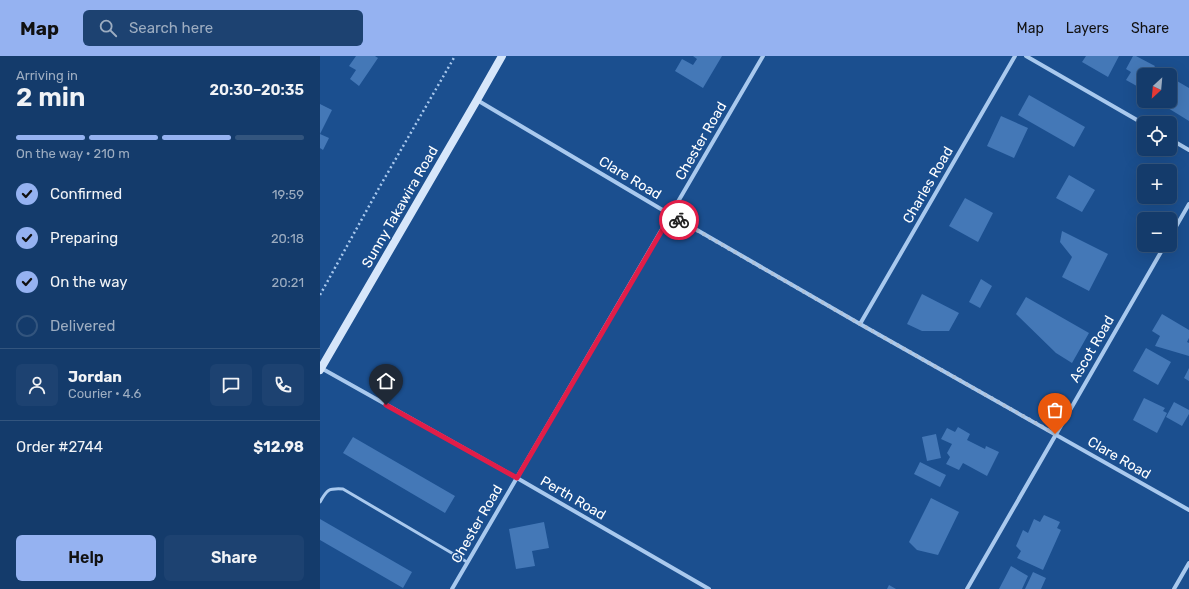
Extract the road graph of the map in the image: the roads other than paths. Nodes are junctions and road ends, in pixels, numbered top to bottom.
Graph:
1 (502, 56) edge
2 (763, 56) edge
3 (1015, 56) edge
4 (1026, 56) edge
5 (477, 100) junction
6 (1137, 120) edge
7 (1177, 143) edge
8 (1189, 150) edge
9 (1189, 204) edge
10 (671, 215) junction
11 (1177, 225) edge
12 (1161, 252) edge
13 (860, 324) junction
14 (320, 369) edge
15 (1055, 434) junction
16 (517, 478) junction
17 (320, 502) edge
18 (1189, 510) edge
19 (467, 562) junction
20 (1189, 563) edge
21 (702, 587) edge
22 (452, 589) edge
23 (709, 589) edge
24 (966, 589) edge
25 (1174, 589) edge

1 - 5 main road, Sunny Takawira Road
2 - 10 street, Chester Road
3 - 13 street, Charles Road
4 - 6 street
5 - 10 street, Clare Road
5 - 14 main road, Sunny Takawira Road
7 - 8 street
9 - 11 street
10 - 13 street, Clare Road
10 - 16 street, Chester Road
12 - 15 street, Ascot Road
13 - 15 street, Clare Road
14 - 16 street, Perth Road
15 - 18 street, Clare Road
15 - 24 street, Ascot Road
16 - 19 street, Chester Road
16 - 21 street, Perth Road
17 - 19 lane
19 - 22 street, Chester Road
20 - 25 street
21 - 23 street, Perth Road

